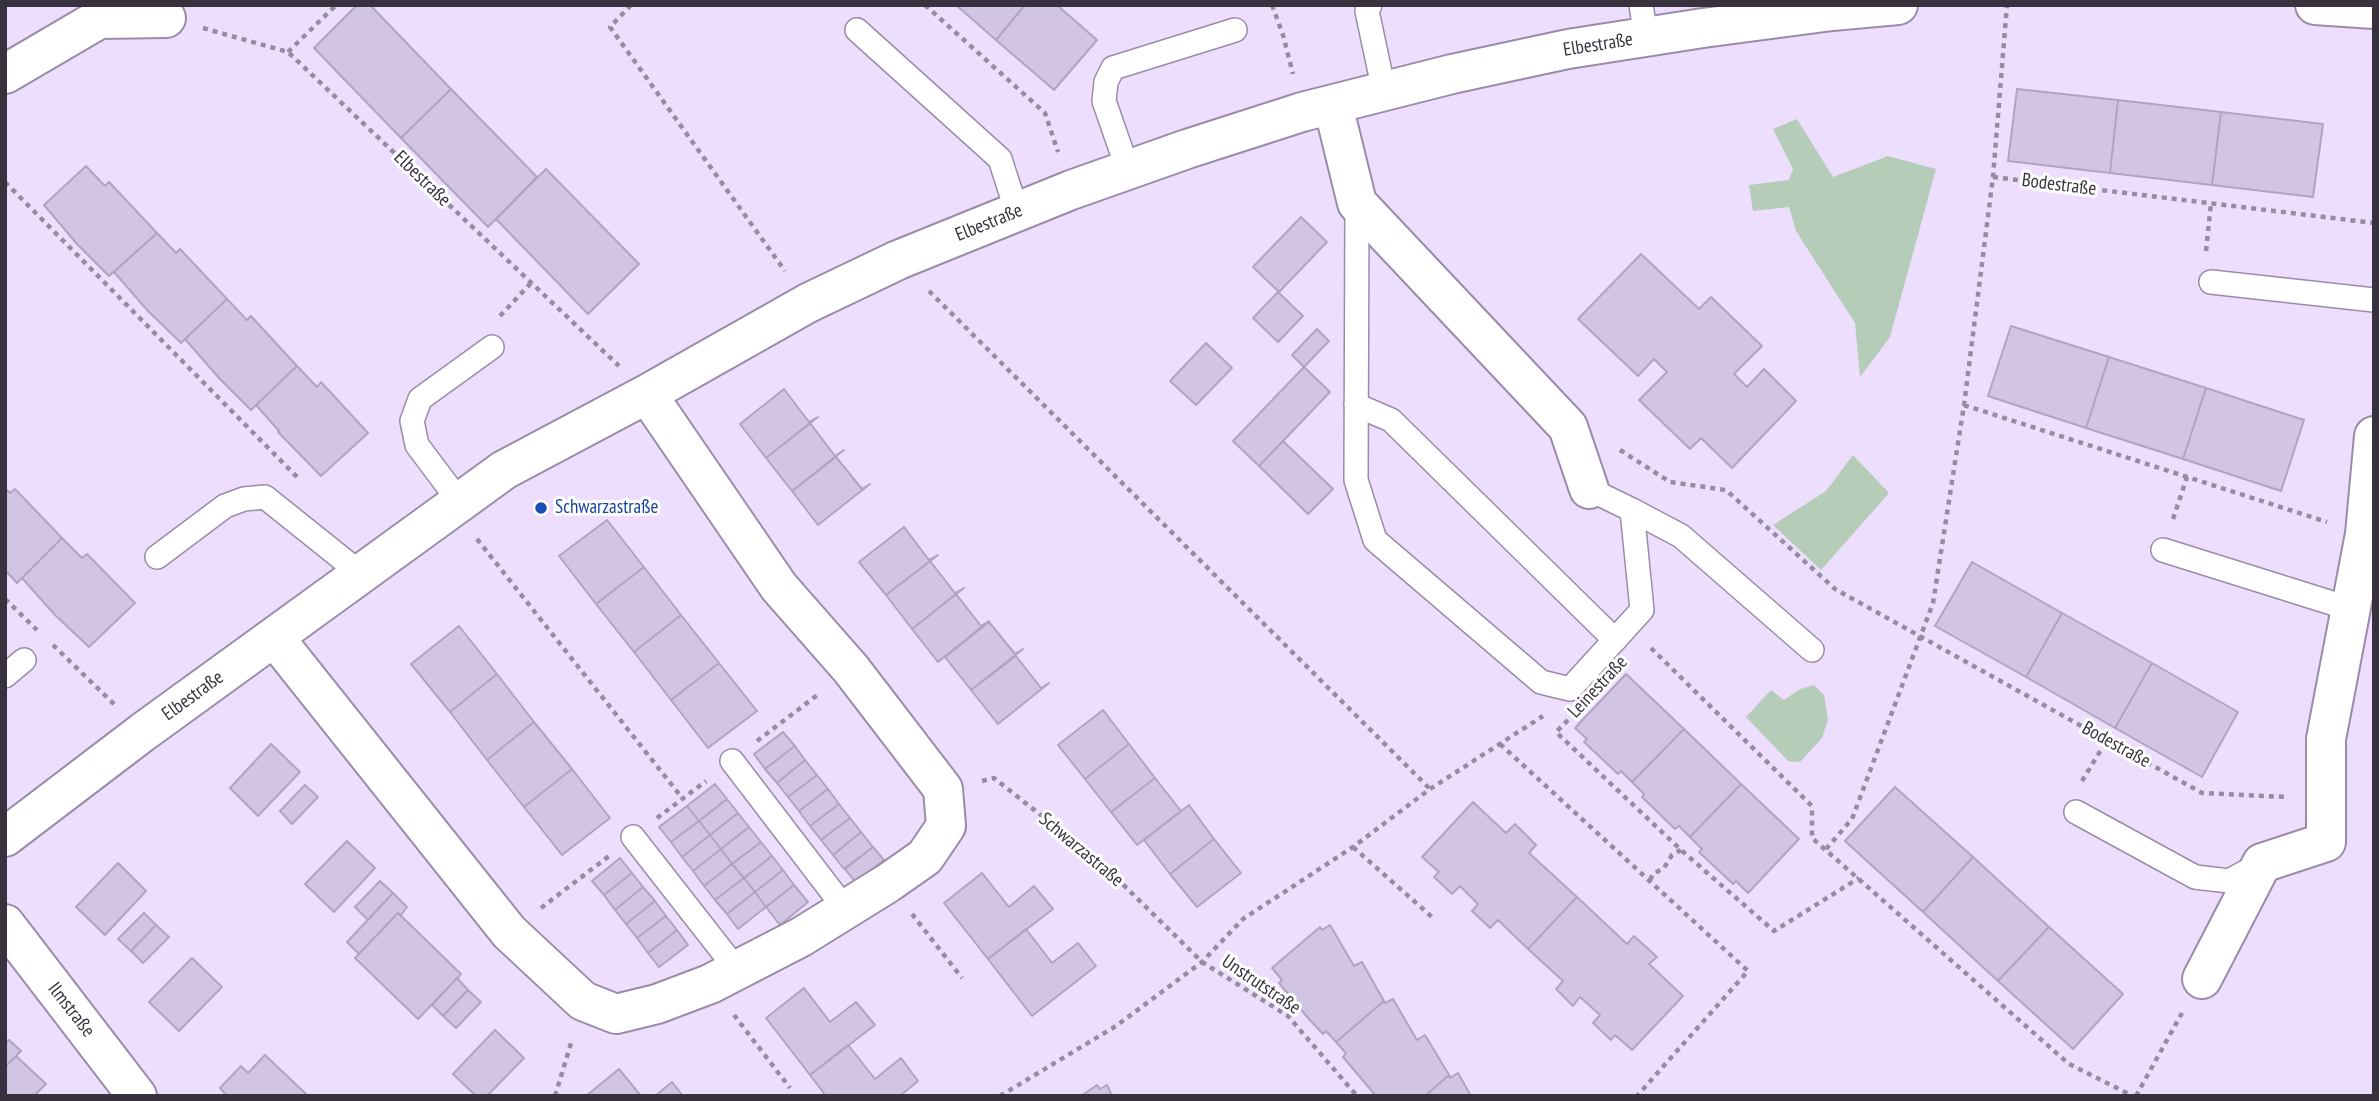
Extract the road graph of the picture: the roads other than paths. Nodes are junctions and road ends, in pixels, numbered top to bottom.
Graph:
1 (1370, 5) edge
2 (1892, 5) edge
3 (1898, 5) edge
4 (2315, 5) edge
5 (2374, 9) edge
6 (166, 18) road end
7 (1644, 21) edge
8 (857, 30) dead end
9 (1234, 30) dead end
10 (5, 74) edge
11 (1384, 92) junction
12 (1317, 109) junction
13 (1128, 170) junction
14 (1357, 203) junction
15 (1017, 212) junction
16 (2211, 282) road end
17 (2374, 300) edge
18 (492, 347) road end
19 (647, 394) junction
20 (1356, 405) junction
21 (2374, 436) edge
22 (1589, 489) joint
23 (455, 504) junction
24 (1632, 510) junction
25 (2163, 550) road end
26 (157, 557) dead end
27 (360, 573) junction
28 (2351, 609) junction
29 (274, 637) junction
30 (1615, 640) junction
31 (1812, 650) dead end
32 (24, 660) dead end
33 (5, 676) edge
34 (732, 761) road end
35 (2076, 812) road end
36 (633, 837) road end
37 (5, 838) edge
38 (2262, 863) junction
39 (846, 910) junction
40 (5, 924) edge
41 (723, 977) junction
42 (2202, 979) road end
43 (137, 1096) edge

1 - 11 lane
2 - 3 street, Elbestraße
2 - 7 street, Elbestraße
4 - 5 street
6 - 10 street
7 - 11 street, Elbestraße
8 - 15 lane
9 - 13 lane
11 - 12 street, Elbestraße
12 - 13 street, Elbestraße
12 - 14 street
13 - 15 street, Elbestraße
14 - 20 lane
14 - 22 street
15 - 19 street, Elbestraße
16 - 17 lane
18 - 23 lane
19 - 23 street, Elbestraße
19 - 39 street
20 - 30 lane
20 - 30 lane
21 - 28 street
22 - 24 lane
23 - 27 street, Elbestraße
24 - 30 lane
24 - 31 lane
25 - 28 lane
26 - 27 lane
27 - 29 street, Elbestraße
28 - 38 street
29 - 37 street, Elbestraße
29 - 41 street
32 - 33 lane
34 - 39 lane
35 - 38 lane
36 - 41 lane
38 - 42 street
39 - 41 street
40 - 43 street, Ilmstraße

